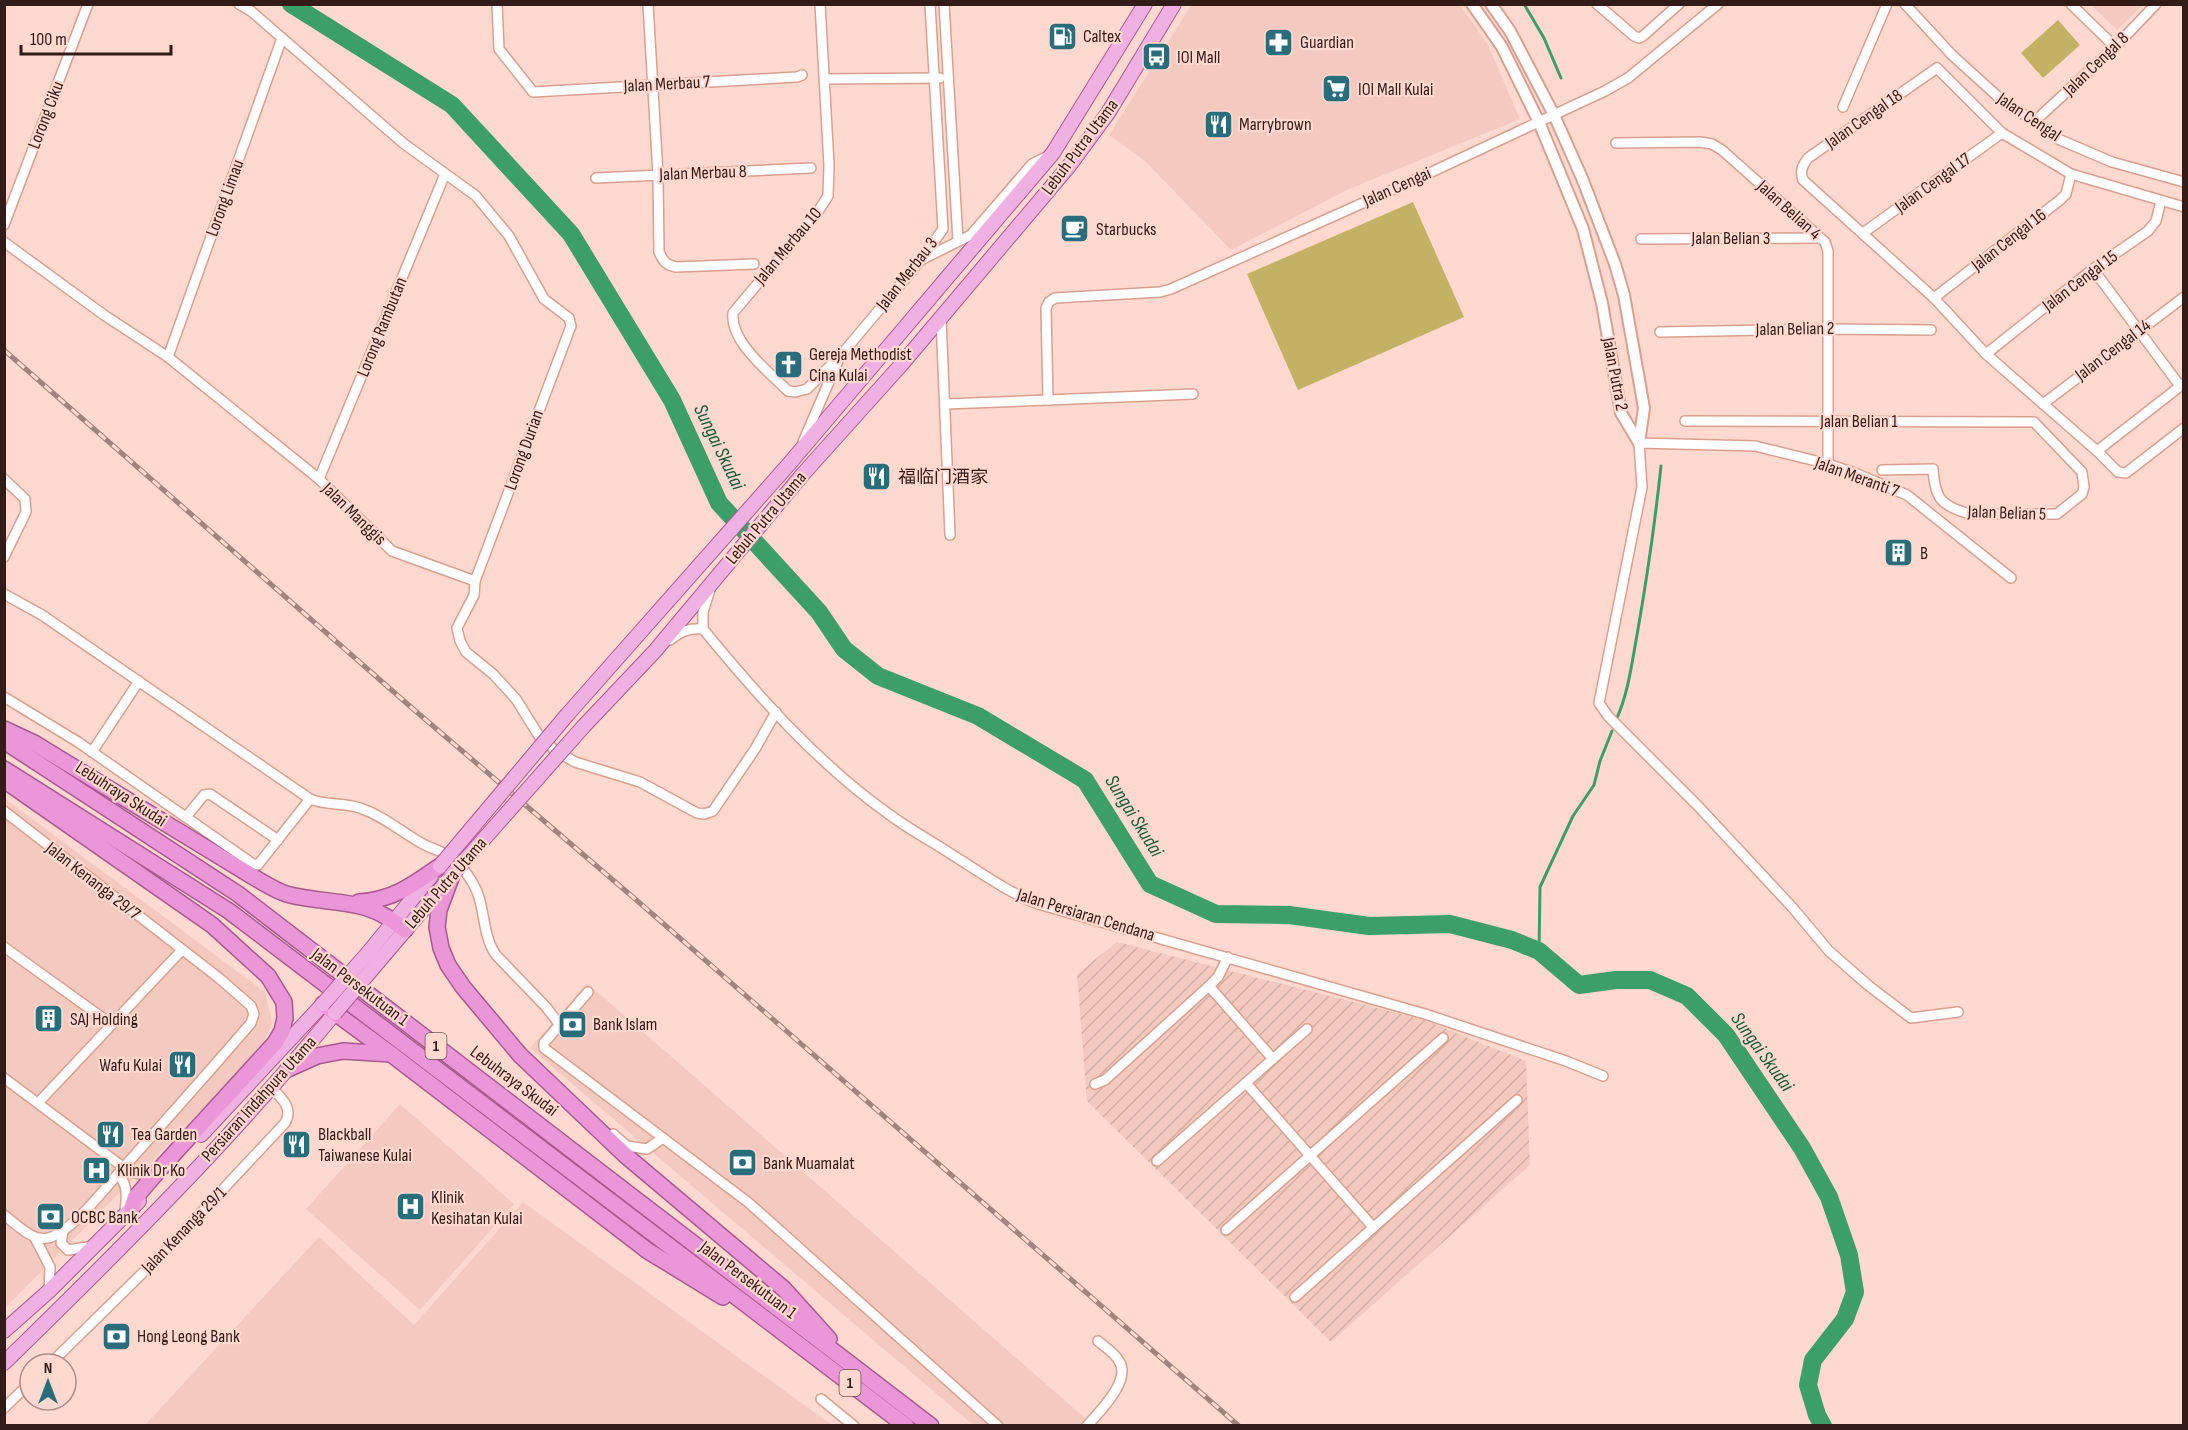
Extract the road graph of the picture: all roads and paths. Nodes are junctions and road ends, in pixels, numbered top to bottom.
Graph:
1 (88, 4) edge
2 (238, 4) edge
3 (497, 4) edge
4 (648, 4) edge
5 (820, 4) edge
6 (930, 4) edge
7 (944, 4) edge
8 (1145, 4) edge
9 (1174, 4) edge
10 (1472, 4) edge
11 (1491, 4) edge
12 (1597, 4) edge
13 (1679, 4) edge
14 (1718, 4) edge
15 (1887, 4) edge
16 (1905, 4) edge
17 (2071, 4) edge
18 (2156, 4) edge
19 (282, 38) junction
20 (2115, 47) junction
21 (802, 75) dead end
22 (948, 77) junction
23 (934, 78) junction
24 (825, 79) junction
25 (653, 85) junction
26 (1843, 107) dead end
27 (1554, 115) junction
28 (2035, 121) junction
29 (1539, 122) junction
30 (2002, 133) junction
31 (1616, 144) dead end
32 (1053, 153) junction
33 (811, 168) dead end
34 (445, 174) junction
35 (2071, 174) junction
36 (658, 175) junction
37 (596, 178) dead end
38 (2184, 182) edge
39 (2161, 201) junction
40 (2184, 207) edge
41 (4, 225) edge
42 (1863, 233) junction
43 (1641, 238) dead end
44 (1820, 238) junction
45 (958, 241) junction
46 (4, 242) edge
47 (921, 260) junction
48 (754, 264) dead end
49 (2093, 269) junction
50 (2184, 297) edge
51 (1934, 298) junction
52 (941, 318) junction
53 (1828, 328) junction
54 (1931, 330) dead end
55 (2139, 330) junction
56 (1660, 332) dead end
57 (1986, 354) junction
58 (841, 355) junction
59 (168, 357) junction
60 (761, 364) joint
61 (2182, 385) edge
62 (1193, 394) dead end
63 (1048, 400) junction
64 (945, 404) junction
65 (2043, 404) junction
66 (1685, 421) dead end
67 (1828, 421) junction
68 (2034, 422) joint
69 (2184, 428) edge
70 (1639, 442) junction
71 (2097, 451) junction
72 (798, 453) junction
73 (1828, 464) junction
74 (1882, 470) dead end
75 (4, 479) edge
76 (319, 480) junction
77 (950, 535) dead end
78 (4, 557) edge
79 (716, 577) junction
80 (2011, 578) dead end
81 (475, 581) junction
82 (4, 594) edge
83 (703, 629) junction
84 (655, 651) junction
85 (139, 681) junction
86 (4, 697) edge
87 (776, 712) junction
88 (4, 729) edge
89 (4, 741) edge
90 (92, 752) junction
91 (4, 769) edge
92 (4, 780) edge
93 (310, 799) junction
94 (4, 811) edge
95 (186, 817) junction
96 (278, 840) junction
97 (214, 845) junction
98 (446, 870) junction
99 (341, 903) junction
100 (399, 925) junction
101 (4, 947) edge
102 (182, 950) junction
103 (1228, 957) junction
104 (1209, 986) junction
105 (588, 992) dead end
106 (329, 1009) junction
107 (1958, 1012) dead end
108 (111, 1024) junction
109 (560, 1025) junction
110 (1307, 1029) dead end
111 (1443, 1038) dead end
112 (391, 1054) junction
113 (1274, 1059) junction
114 (288, 1069) junction
115 (1602, 1076) dead end
116 (4, 1078) edge
117 (1246, 1083) junction
118 (1095, 1084) dead end
119 (553, 1085) junction
120 (271, 1087) junction
121 (1517, 1100) dead end
122 (38, 1103) junction
123 (663, 1138) junction
124 (1310, 1156) junction
125 (1157, 1161) dead end
126 (159, 1170) junction
127 (121, 1171) junction
128 (128, 1212) junction
129 (4, 1215) edge
130 (1373, 1227) junction
131 (1226, 1230) dead end
132 (63, 1231) junction
133 (35, 1238) junction
134 (94, 1246) junction
135 (49, 1291) junction
136 (1294, 1297) dead end
137 (4, 1331) edge
138 (795, 1341) junction
139 (1098, 1341) dead end
140 (62, 1352) edge
141 (4, 1363) edge
142 (855, 1367) junction
143 (18, 1395) edge
144 (821, 1399) dead end
145 (4, 1408) edge
146 (854, 1425) edge
147 (906, 1425) edge
148 (931, 1425) edge
149 (998, 1425) edge
150 (1087, 1425) edge

1 - 41 street, Lorong Ciku
2 - 19 street
3 - 25 street, Jalan Merbau 7
4 - 25 street
5 - 24 street, Jalan Merbau 10
6 - 23 street, Jalan Merbau 3
7 - 22 street
8 - 32 main road, Lebuh Putra Utama
9 - 52 main road, Lebuh Putra Utama
10 - 29 street, Jalan Putra 2
11 - 27 street, Jalan Putra 2
12 - 13 street
14 - 27 street, Jalan Cengai
15 - 26 street
16 - 28 street, Jalan Cengal
17 - 20 street
18 - 20 street, Jalan Cengal 8
19 - 34 street
19 - 59 street, Lorong Limau
20 - 28 street, Jalan Cengal 8
21 - 25 street, Jalan Merbau 7
22 - 23 street
22 - 45 street
23 - 24 street
23 - 47 street, Jalan Merbau 3
24 - 60 street, Jalan Merbau 10
25 - 36 street
27 - 29 street, Jalan Cengai
27 - 70 street, Jalan Putra 2
28 - 38 street, Jalan Cengal
29 - 63 street, Jalan Cengai
29 - 70 street, Jalan Putra 2
30 - 35 street
30 - 42 street, Jalan Cengal 17
30 - 42 street, Jalan Cengal 18
31 - 44 street, Jalan Belian 4
32 - 45 street
32 - 72 main road, Lebuh Putra Utama
33 - 36 street, Jalan Merbau 8
34 - 76 street, Lorong Rambutan
34 - 81 street, Lorong Durian
35 - 39 street
35 - 51 street, Jalan Cengal 16
36 - 37 street, Jalan Merbau 8
36 - 48 street
39 - 40 street
39 - 49 street, Jalan Cengal 15
42 - 51 street
43 - 44 street, Jalan Belian 3
44 - 53 street, Jalan Belian 4
45 - 47 street
46 - 59 street, Jalan Manggis
47 - 58 street, Jalan Merbau 3
49 - 55 street
49 - 57 street, Jalan Cengal 15
50 - 55 street, Jalan Cengal 14
51 - 57 street
52 - 64 street
52 - 79 main road, Lebuh Putra Utama
53 - 54 street, Jalan Belian 2
53 - 56 street, Jalan Belian 2
53 - 67 street, Jalan Belian 4
55 - 61 street
55 - 65 street, Jalan Cengal 14
57 - 65 street
58 - 60 street, Jalan Merbau 3
58 - 72 street
59 - 76 street, Jalan Manggis
61 - 71 street
62 - 63 street
63 - 64 street
64 - 77 street
65 - 71 street
66 - 67 street, Jalan Belian 1
67 - 68 street, Jalan Belian 1
67 - 73 street, Jalan Belian 4
68 - 74 street, Jalan Belian 5
69 - 71 street
70 - 73 street, Jalan Meranti 7
70 - 107 street
72 - 98 main road, Lebuh Putra Utama, bridge
73 - 80 street, Jalan Meranti 7
75 - 78 street
76 - 81 street, Jalan Manggis
79 - 83 street
79 - 84 main road, Lebuh Putra Utama
81 - 87 street
82 - 85 street
83 - 84 street
83 - 87 street, Jalan Persiaran Cendana
84 - 98 main road, Lebuh Putra Utama, bridge
85 - 90 street
85 - 93 street
86 - 90 street
87 - 103 street, Jalan Persiaran Cendana
88 - 97 highway
89 - 142 highway, Lebuhraya Skudai / 1
90 - 95 street
91 - 138 highway, Jalan Persekutuan 1 / 1
92 - 126 highway
93 - 96 street
93 - 109 street
94 - 102 street, Jalan Kenanga 29/7
95 - 96 street
95 - 97 street
96 - 97 street
97 - 99 highway
98 - 99 highway
98 - 100 main road, Lebuh Putra Utama
98 - 119 highway
99 - 100 highway
100 - 106 main road, Lebuh Putra Utama, bridge
101 - 108 street
102 - 108 street
102 - 127 street, Jalan Kenanga 29/7
103 - 104 street
103 - 115 street, Jalan Persiaran Cendana
104 - 113 street
104 - 118 street
105 - 109 street
106 - 112 highway
106 - 114 main road, Persiaran Indahpura Utama
106 - 128 main road, Persiaran Indahpura Utama
108 - 122 street
109 - 123 street
110 - 113 street
111 - 124 street
112 - 114 highway
112 - 138 highway
113 - 117 street
114 - 120 main road, Persiaran Indahpura Utama
116 - 122 street
117 - 124 street
117 - 125 street
119 - 123 street
119 - 142 highway
120 - 140 street, Jalan Kenanga 29/1
120 - 141 main road, Persiaran Indahpura Utama
121 - 130 street
122 - 127 street
123 - 149 street
124 - 130 street
124 - 131 street
126 - 127 street
126 - 128 highway
127 - 128 street
127 - 132 street
128 - 134 main road, Persiaran Indahpura Utama
129 - 133 street
130 - 136 street
132 - 133 street
132 - 134 street
133 - 135 street
134 - 135 main road, Persiaran Indahpura Utama
135 - 137 main road, Persiaran Indahpura Utama
138 - 147 highway, 1
139 - 150 street
142 - 148 highway, Lebuhraya Skudai / 1
143 - 145 street
144 - 146 street

